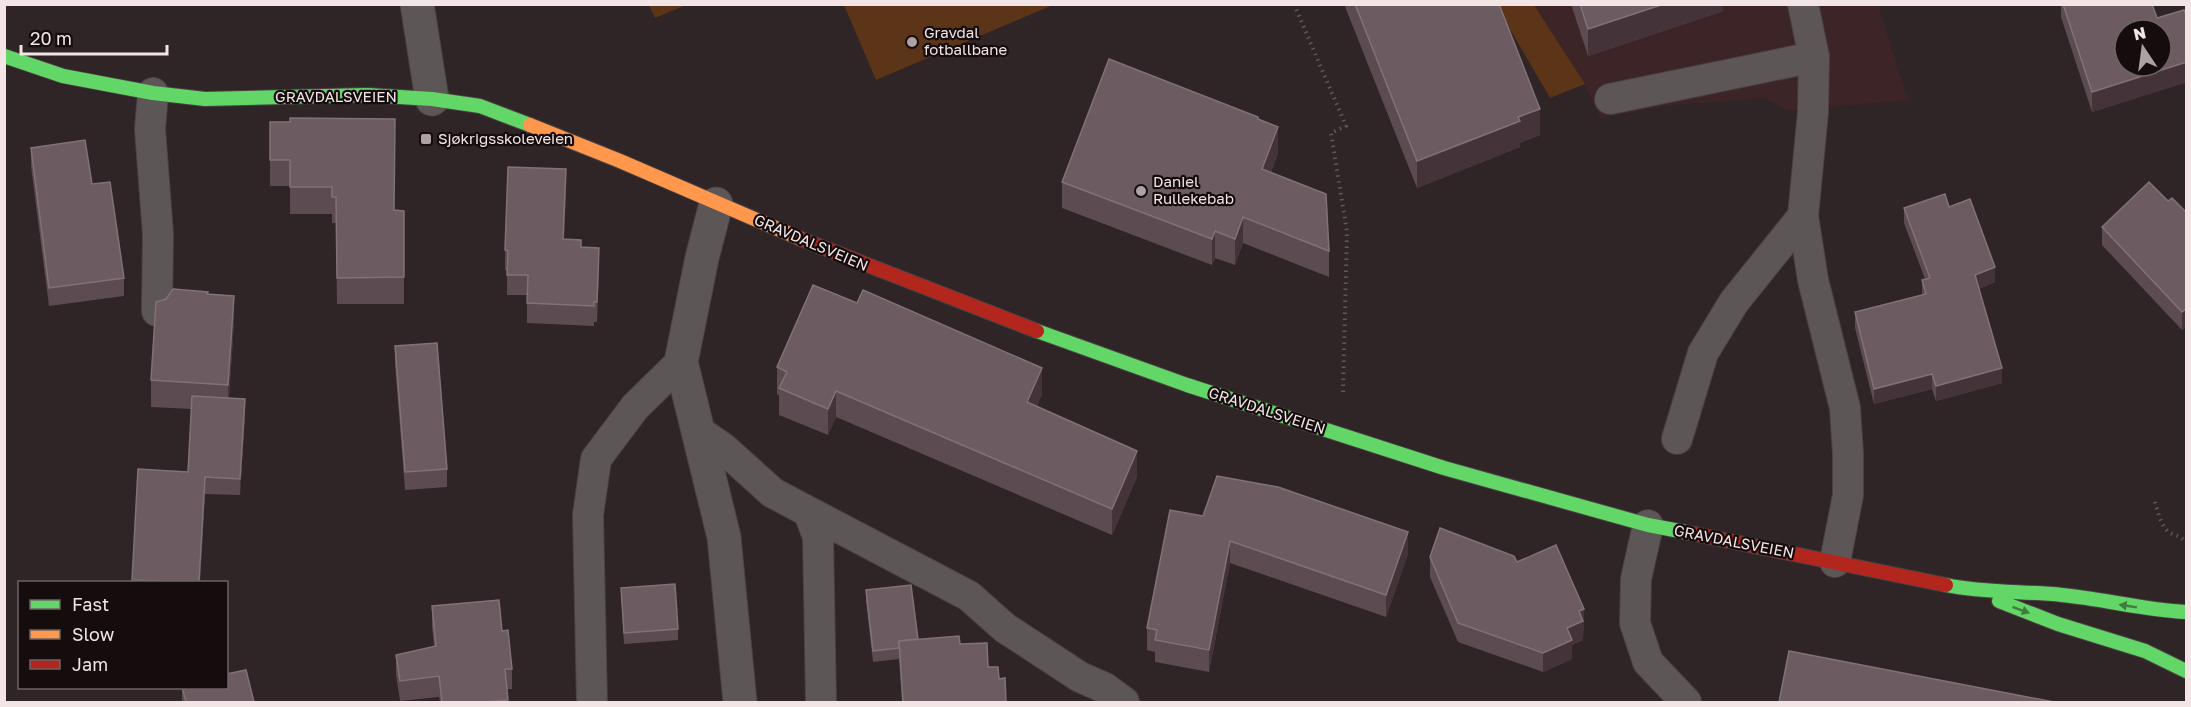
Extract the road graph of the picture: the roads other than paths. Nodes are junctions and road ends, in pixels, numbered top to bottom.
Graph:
1 (417, 4) edge
2 (1803, 4) edge
3 (4, 56) edge
4 (1814, 57) junction
5 (153, 93) junction
6 (432, 99) junction
7 (1610, 99) dead end
8 (716, 204) junction
9 (1803, 216) junction
10 (157, 311) edge
11 (681, 362) junction
12 (697, 430) junction
13 (1677, 439) dead end
14 (809, 513) junction
15 (1648, 525) junction
16 (1835, 562) junction
17 (1966, 589) junction
18 (2187, 612) edge
19 (2187, 671) edge
20 (592, 702) edge
21 (740, 702) edge
22 (821, 702) edge
23 (1124, 702) edge
24 (1686, 702) edge

1 - 6 street
2 - 4 lane
3 - 5 main road, GRAVDALSVEIEN
4 - 7 lane
4 - 9 lane
5 - 6 main road, GRAVDALSVEIEN
5 - 10 lane
6 - 8 main road, GRAVDALSVEIEN
8 - 11 street
8 - 15 main road, GRAVDALSVEIEN
9 - 13 lane
9 - 16 lane
11 - 12 street
11 - 20 lane
12 - 14 lane
12 - 21 street
14 - 22 lane
14 - 23 lane
15 - 16 main road, GRAVDALSVEIEN
15 - 24 lane
16 - 17 main road, GRAVDALSVEIEN
18 -> 17 main road, GRAVDALSVEIEN
17 -> 19 main road, GRAVDALSVEIEN

